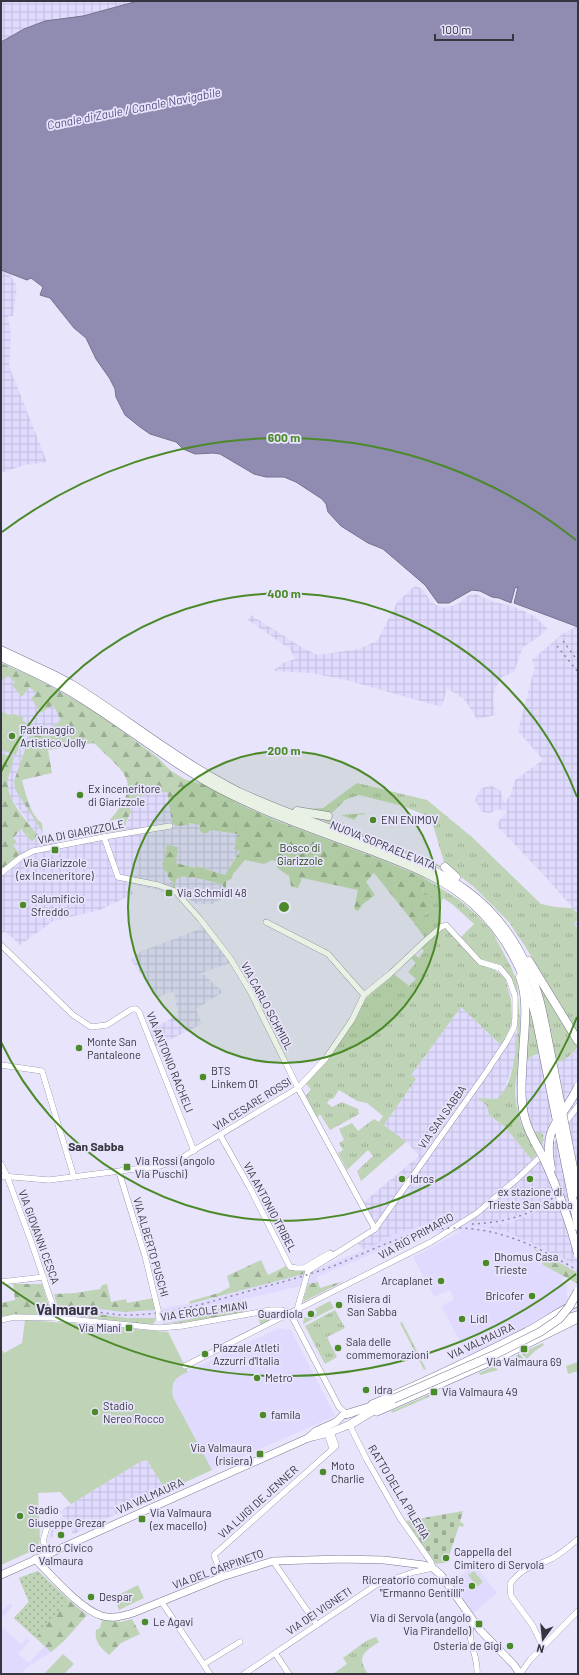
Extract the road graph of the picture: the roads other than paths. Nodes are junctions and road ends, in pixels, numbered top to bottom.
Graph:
1 (1, 650) edge
2 (3, 659) edge
3 (244, 794) junction
4 (328, 816) dead end
5 (170, 826) dead end
6 (104, 837) junction
7 (445, 867) dead end
8 (1, 873) edge
9 (484, 904) junction
10 (266, 922) dead end
11 (491, 922) junction
12 (446, 925) joint
13 (509, 934) junction
14 (1, 945) edge
15 (364, 995) junction
16 (543, 1031) junction
17 (578, 1041) edge
18 (1, 1065) edge
19 (578, 1087) edge
20 (298, 1088) junction
21 (578, 1106) edge
22 (220, 1135) junction
23 (194, 1151) junction
24 (1, 1164) edge
25 (118, 1172) junction
26 (4, 1176) edge
27 (74, 1177) junction
28 (555, 1187) junction
29 (578, 1194) edge
30 (578, 1226) edge
31 (375, 1229) junction
32 (578, 1254) edge
33 (332, 1256) junction
34 (44, 1277) junction
35 (1, 1282) edge
36 (578, 1291) edge
37 (578, 1303) edge
38 (297, 1310) junction
39 (290, 1313) junction
40 (578, 1315) edge
41 (57, 1318) junction
42 (578, 1319) edge
43 (1, 1320) edge
44 (552, 1324) junction
45 (159, 1328) junction
46 (501, 1344) junction
47 (506, 1354) junction
48 (185, 1366) dead end
49 (393, 1399) junction
50 (342, 1417) junction
51 (348, 1426) junction
52 (329, 1433) junction
53 (308, 1438) junction
54 (47, 1527) dead end
55 (578, 1539) edge
56 (48, 1554) junction
57 (35, 1559) junction
58 (274, 1561) junction
59 (433, 1568) junction
60 (1, 1575) edge
61 (222, 1577) junction
62 (162, 1601) junction
63 (578, 1611) edge
64 (474, 1621) junction
65 (317, 1625) junction
66 (240, 1642) dead end
67 (543, 1647) junction
68 (275, 1653) junction
69 (204, 1664) junction
70 (210, 1674) edge
71 (244, 1674) edge
72 (289, 1674) edge
73 (477, 1674) edge
74 (520, 1674) edge

1 - 3 highway, NUOVA SOPRAELEVATA
2 - 11 highway, NUOVA SOPRAELEVATA
3 - 4 highway
3 - 9 highway, NUOVA SOPRAELEVATA
5 - 6 street, VIA DI GIARIZZOLE
6 - 8 street, VIA DI GIARIZZOLE
6 - 20 street, VIA CARLO SCHMIDL
7 - 9 highway
9 - 13 highway, NUOVA SOPRAELEVATA
10 - 15 street
11 - 16 highway, NUOVA SOPRAELEVATA
11 - 28 highway, bridge
12 - 15 street, VIA CESARE ROSSI
12 - 31 street, VIA SAN SABBA
13 - 16 highway, NUOVA SOPRAELEVATA
13 - 17 highway
14 - 23 street, VIA ANTONIO RACHELI
15 - 20 street, VIA CESARE ROSSI
16 - 29 highway, NUOVA SOPRAELEVATA, bridge
16 - 30 highway, NUOVA SOPRAELEVATA, bridge
18 - 27 street
19 - 28 highway, bridge
20 - 22 street, VIA CESARE ROSSI
20 - 31 street, VIA CARLO SCHMIDL
21 - 38 street, VIA RIO PRIMARIO
22 - 23 street, VIA CESARE ROSSI
22 - 33 street, VIA ANTONIO TRIBEL
23 - 25 street, VIA CESARE ROSSI
24 - 26 street, VIA GIOVANNI CESCA
25 - 27 street, VIA CESARE ROSSI
25 - 45 street, VIA ALBERTO PUSCHI, bridge
26 - 27 street, VIA CESARE ROSSI
26 - 34 street, VIA GIOVANNI CESCA
28 - 32 highway, bridge
31 - 33 street, VIA SAN SABBA
33 - 38 street, VIA SAN SABBA
34 - 35 street
34 - 41 street, VIA GIOVANNI CESCA
36 - 44 highway, bridge
37 - 46 main road, VIA VALMAURA
38 - 39 street, VIA RIO PRIMARIO
39 - 45 street, VIA ERCOLE MIANI
39 - 48 street
39 - 50 street
40 - 44 highway, bridge
41 - 43 street, VIA ERCOLE MIANI
41 - 45 street, VIA ERCOLE MIANI
42 - 47 main road, VIA VALMAURA
44 - 49 highway, bridge
46 - 47 street
46 - 50 main road, VIA VALMAURA
47 - 51 main road, VIA VALMAURA
49 - 50 highway
49 - 51 highway
50 - 51 main road
50 - 51 main road
50 - 53 main road, VIA VALMAURA
51 - 52 main road, VIA VALMAURA
51 - 59 street, RATTO DELLA PILERIA
52 - 53 main road, VIA VALMAURA
52 - 61 street, VIA LUIGI DE JENNER
53 - 56 main road, VIA VALMAURA
54 - 56 street
55 - 67 street
56 - 57 main road, VIA VALMAURA
57 - 60 main road, VIA VALMAURA
57 - 62 main road, VIA DEL CARPINETO
58 - 59 main road, VIA DEL CARPINETO
58 - 61 main road, VIA DEL CARPINETO
58 - 65 street
59 - 64 main road
59 - 65 street, VIA DEI VIGNETI
61 - 62 main road, VIA DEL CARPINETO
62 - 69 street
63 - 67 street
64 - 73 street
64 - 74 main road
65 - 68 street, VIA DEI VIGNETI
66 - 69 street
67 - 74 street
68 - 71 street, VIA DEI VIGNETI
68 - 72 street
69 - 70 street

